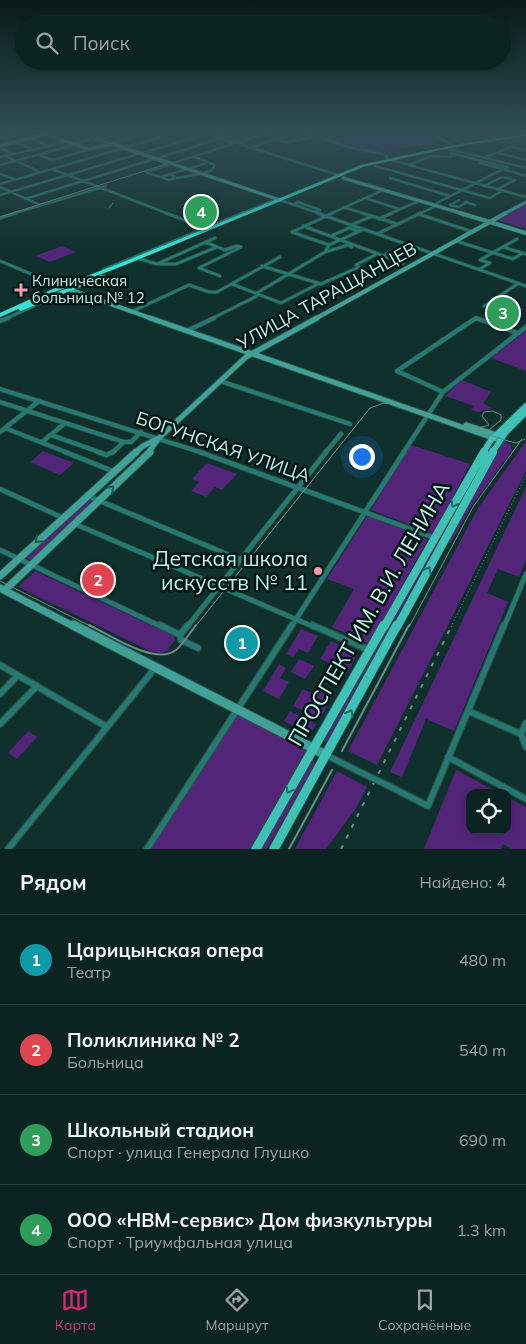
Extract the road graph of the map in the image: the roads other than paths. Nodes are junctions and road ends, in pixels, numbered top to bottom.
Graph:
1 (43, 172) edge
2 (58, 172) edge
3 (77, 172) edge
4 (112, 172) edge
5 (147, 172) edge
6 (177, 172) edge
7 (193, 172) edge
8 (207, 172) edge
9 (327, 172) edge
10 (347, 172) edge
11 (358, 172) edge
12 (395, 172) edge
13 (432, 172) edge
14 (501, 172) edge
15 (510, 172) edge
16 (0, 174) edge
17 (169, 174) junction
18 (200, 174) junction
19 (66, 175) junction
20 (338, 175) junction
21 (526, 176) edge
22 (161, 177) junction
23 (178, 178) junction
24 (344, 178) junction
25 (390, 178) dead end
26 (15, 179) junction
27 (81, 181) junction
28 (324, 181) junction
29 (331, 183) junction
30 (475, 184) junction
31 (0, 186) edge
32 (484, 186) junction
33 (104, 187) junction
34 (383, 190) junction
35 (462, 190) junction
36 (497, 190) junction
37 (502, 191) junction
38 (11, 192) junction
39 (0, 195) edge
40 (449, 197) junction
41 (526, 197) edge
42 (365, 198) junction
43 (25, 199) junction
44 (280, 200) junction
45 (459, 200) junction
46 (419, 201) junction
47 (467, 202) junction
48 (526, 202) edge
49 (293, 205) junction
50 (435, 205) junction
51 (475, 205) dead end
52 (40, 206) junction
53 (343, 207) junction
54 (456, 208) junction
55 (399, 209) junction
56 (314, 212) junction
57 (418, 214) junction
58 (326, 216) junction
59 (370, 216) junction
60 (0, 218) edge
61 (379, 219) junction
62 (490, 222) junction
63 (397, 224) junction
64 (351, 225) junction
65 (303, 226) junction
66 (207, 228) junction
67 (364, 229) junction
68 (359, 231) junction
69 (473, 232) junction
70 (526, 232) edge
71 (377, 234) junction
72 (330, 236) junction
73 (215, 238) dead end
74 (517, 239) dead end
75 (340, 240) junction
76 (456, 241) junction
77 (205, 242) junction
78 (406, 244) junction
79 (329, 245) junction
80 (217, 247) junction
81 (503, 247) junction
82 (325, 252) junction
83 (434, 253) junction
84 (492, 253) junction
85 (524, 254) edge
86 (375, 255) junction
87 (381, 256) junction
88 (280, 257) dead end
89 (140, 259) junction
90 (0, 261) edge
91 (157, 264) junction
92 (400, 264) joint
93 (262, 266) junction
94 (408, 267) junction
95 (480, 269) junction
96 (103, 270) dead end
97 (287, 274) junction
98 (220, 276) dead end
99 (86, 277) junction
100 (94, 280) junction
101 (232, 284) junction
102 (320, 284) junction
103 (519, 284) junction
104 (526, 286) edge
105 (62, 287) junction
106 (71, 290) junction
107 (257, 293) junction
108 (41, 300) junction
109 (484, 306) dead end
110 (133, 311) junction
111 (0, 316) edge
112 (476, 318) joint
113 (0, 321) edge
114 (526, 327) edge
115 (189, 330) junction
116 (517, 333) junction
117 (252, 353) junction
118 (220, 381) junction
119 (1, 391) edge
120 (443, 392) junction
121 (39, 401) junction
122 (0, 402) edge
123 (526, 406) edge
124 (27, 411) junction
125 (526, 412) edge
126 (428, 414) junction
127 (65, 423) junction
128 (350, 424) dead end
129 (5, 428) junction
130 (0, 432) edge
131 (140, 432) junction
132 (342, 434) dead end
133 (50, 435) junction
134 (498, 437) junction
135 (159, 438) junction
136 (42, 442) junction
137 (124, 442) junction
138 (131, 442) junction
139 (143, 446) junction
140 (115, 472) junction
141 (297, 488) junction
142 (0, 489) edge
143 (88, 496) junction
144 (99, 501) junction
145 (364, 512) junction
146 (63, 518) junction
147 (75, 524) junction
148 (435, 538) junction
149 (444, 541) junction
150 (0, 550) edge
151 (18, 559) junction
152 (240, 560) junction
153 (31, 565) junction
154 (526, 574) edge
155 (0, 576) edge
156 (219, 586) junction
157 (2, 591) edge
158 (297, 619) junction
159 (180, 635) junction
160 (198, 648) dead end
161 (369, 650) junction
162 (0, 665) edge
163 (156, 667) junction
164 (18, 675) junction
165 (37, 686) junction
166 (0, 694) edge
167 (239, 709) junction
168 (468, 711) junction
169 (526, 723) edge
170 (0, 724) edge
171 (107, 727) junction
172 (521, 734) junction
173 (526, 747) edge
174 (314, 748) junction
175 (326, 755) junction
176 (448, 757) junction
177 (526, 799) edge
178 (428, 806) joint
179 (8, 849) edge
180 (147, 849) edge
181 (256, 849) edge
182 (274, 849) edge

1 - 26 street
2 - 19 street
3 - 19 street
4 - 27 street
5 - 22 street
6 - 17 street
7 - 18 street
8 - 18 street
9 - 20 street
10 - 20 highway
11 - 24 highway
12 - 35 street
13 - 30 street
14 - 30 street
15 - 21 street
16 - 26 street
17 - 22 street
17 - 23 street
18 - 23 street
18 - 44 street
19 - 27 street
19 - 38 street
20 - 28 highway
22 - 23 street
24 - 29 highway
24 - 34 street
24 - 50 street
25 - 40 street
26 - 31 street
27 - 33 street
27 - 43 street
28 - 29 highway
28 - 44 highway
29 - 44 highway
30 - 32 street
30 - 35 street
31 - 38 street
32 - 36 street
32 - 36 street
33 - 52 street
33 - 66 street
34 - 42 street
34 - 46 street
35 - 37 street
35 - 40 street
36 - 37 street
37 - 41 street
38 - 39 street
38 - 43 street
40 - 45 street
40 - 50 street
42 - 53 street
42 - 55 street
43 - 52 street
44 - 49 street
44 - 66 highway
44 - 89 highway
45 - 47 street
45 - 54 street
46 - 50 street
46 - 55 street
47 - 51 street
47 - 54 street
48 - 62 street, УЛИЦА ТАРАЩАНЦЕВ
49 - 56 street
49 - 56 street
50 - 54 street
50 - 57 street
50 - 62 street
52 - 60 street
53 - 58 street
53 - 59 street
54 - 62 street
55 - 61 street
56 - 58 street
57 - 63 street
57 - 69 street
58 - 64 street
58 - 65 street
59 - 61 street
59 - 64 street
61 - 63 street
62 - 69 street, УЛИЦА ТАРАЩАНЦЕВ
62 - 70 street
63 - 71 street
64 - 67 street
65 - 72 street
65 - 79 street
66 - 96 street
66 - 99 highway
67 - 68 street
67 - 71 street
68 - 72 street
68 - 75 street
69 - 76 street, УЛИЦА ТАРАЩАНЦЕВ
71 - 78 street
72 - 75 street
73 - 77 street
74 - 81 street
75 - 79 street
75 - 87 street
76 - 83 street, УЛИЦА ТАРАЩАНЦЕВ
76 - 84 street
77 - 80 street
77 - 91 street
78 - 83 street
78 - 87 street
79 - 82 street
80 - 91 street
80 - 98 street
81 - 84 street
81 - 85 street
82 - 86 street
82 - 97 street
83 - 94 street, УЛИЦА ТАРАЩАНЦЕВ
83 - 95 street
84 - 85 street
84 - 95 street
86 - 87 street
86 - 102 street
87 - 92 street
88 - 93 street
89 - 91 street
89 - 100 highway
90 - 105 street
92 - 94 street
93 - 97 street
93 - 101 street
94 - 117 street, УЛИЦА ТАРАЩАНЦЕВ
95 - 103 street
97 - 102 street
97 - 107 street
99 - 100 highway
99 - 105 highway
100 - 106 highway
101 - 107 street
101 - 110 street
102 - 107 street
103 - 104 street
103 - 109 street
105 - 108 highway
106 - 108 highway
106 - 110 street
107 - 115 street
108 - 111 highway
108 - 113 street
110 - 115 street
112 - 116 street
112 - 120 street
114 - 116 street
115 - 117 street
116 - 120 street
117 - 118 street, УЛИЦА ТАРАЩАНЦЕВ
117 - 126 street
118 - 128 street
118 - 135 street, УЛИЦА ТАРАЩАНЦЕВ
119 - 121 street, БОГУНСКАЯ УЛИЦА
120 - 126 street
121 - 124 street
121 - 131 street, БОГУНСКАЯ УЛИЦА
122 - 124 street
123 - 134 main road, ПРОСПЕКТ ИМ. В.И. ЛЕНИНА
124 - 127 street
124 - 129 street
125 - 134 main road, ПРОСПЕКТ ИМ. В.И. ЛЕНИНА
126 - 134 street
126 - 145 street
127 - 133 street
127 - 137 street
129 - 130 street
129 - 136 street
131 - 135 street, БОГУНСКАЯ УЛИЦА
131 - 138 street
132 - 141 street
133 - 136 street
133 - 137 street
134 -> 148 main road, ПРОСПЕКТ ИМ. В.И. ЛЕНИНА
134 - 149 main road, ПРОСПЕКТ ИМ. В.И. ЛЕНИНА
135 - 139 street, УЛИЦА ТАРАЩАНЦЕВ
135 - 141 street, БОГУНСКАЯ УЛИЦА
144 -> 135 street, УЛИЦА ТАРАЩАНЦЕВ
136 - 140 street
137 - 138 street
138 - 139 street
139 - 140 street, УЛИЦА ТАРАЩАНЦЕВ
140 - 143 street, УЛИЦА ТАРАЩАНЦЕВ
141 - 145 street, БОГУНСКАЯ УЛИЦА
141 - 152 street
142 - 146 street
143 - 144 street
143 - 146 street, УЛИЦА ТАРАЩАНЦЕВ
144 - 147 street, УЛИЦА ТАРАЩАНЦЕВ
144 - 152 street
145 - 148 street, БОГУНСКАЯ УЛИЦА
145 - 158 street
146 -> 151 street, УЛИЦА ТАРАЩАНЦЕВ
147 - 153 street, УЛИЦА ТАРАЩАНЦЕВ
147 - 156 street
148 - 149 main road
148 - 161 main road, ПРОСПЕКТ ИМ. В.И. ЛЕНИНА
175 -> 149 main road, ПРОСПЕКТ ИМ. В.И. ЛЕНИНА
150 - 151 street
151 - 153 street
151 - 155 street, УЛИЦА ТАРАЩАНЦЕВ
152 - 156 street
153 - 157 street, УЛИЦА ТАРАЩАНЦЕВ
153 - 159 street
154 - 168 street
156 - 158 street
156 - 159 street
157 - 163 street
158 - 161 street
158 - 167 street
159 - 160 street
161 - 174 main road, ПРОСПЕКТ ИМ. В.И. ЛЕНИНА
162 - 164 street
163 - 167 street
163 - 171 street
164 - 165 street
164 - 166 street
165 - 170 street
165 - 171 street
167 - 174 street
167 - 180 street
168 - 172 street
168 - 176 street
169 - 172 street
171 - 179 street
172 - 173 street
174 - 175 street
174 -> 181 main road, ПРОСПЕКТ ИМ. В.И. ЛЕНИНА
175 - 178 street, bridge
175 - 182 main road, ПРОСПЕКТ ИМ. В.И. ЛЕНИНА
176 - 177 street
176 - 178 street

